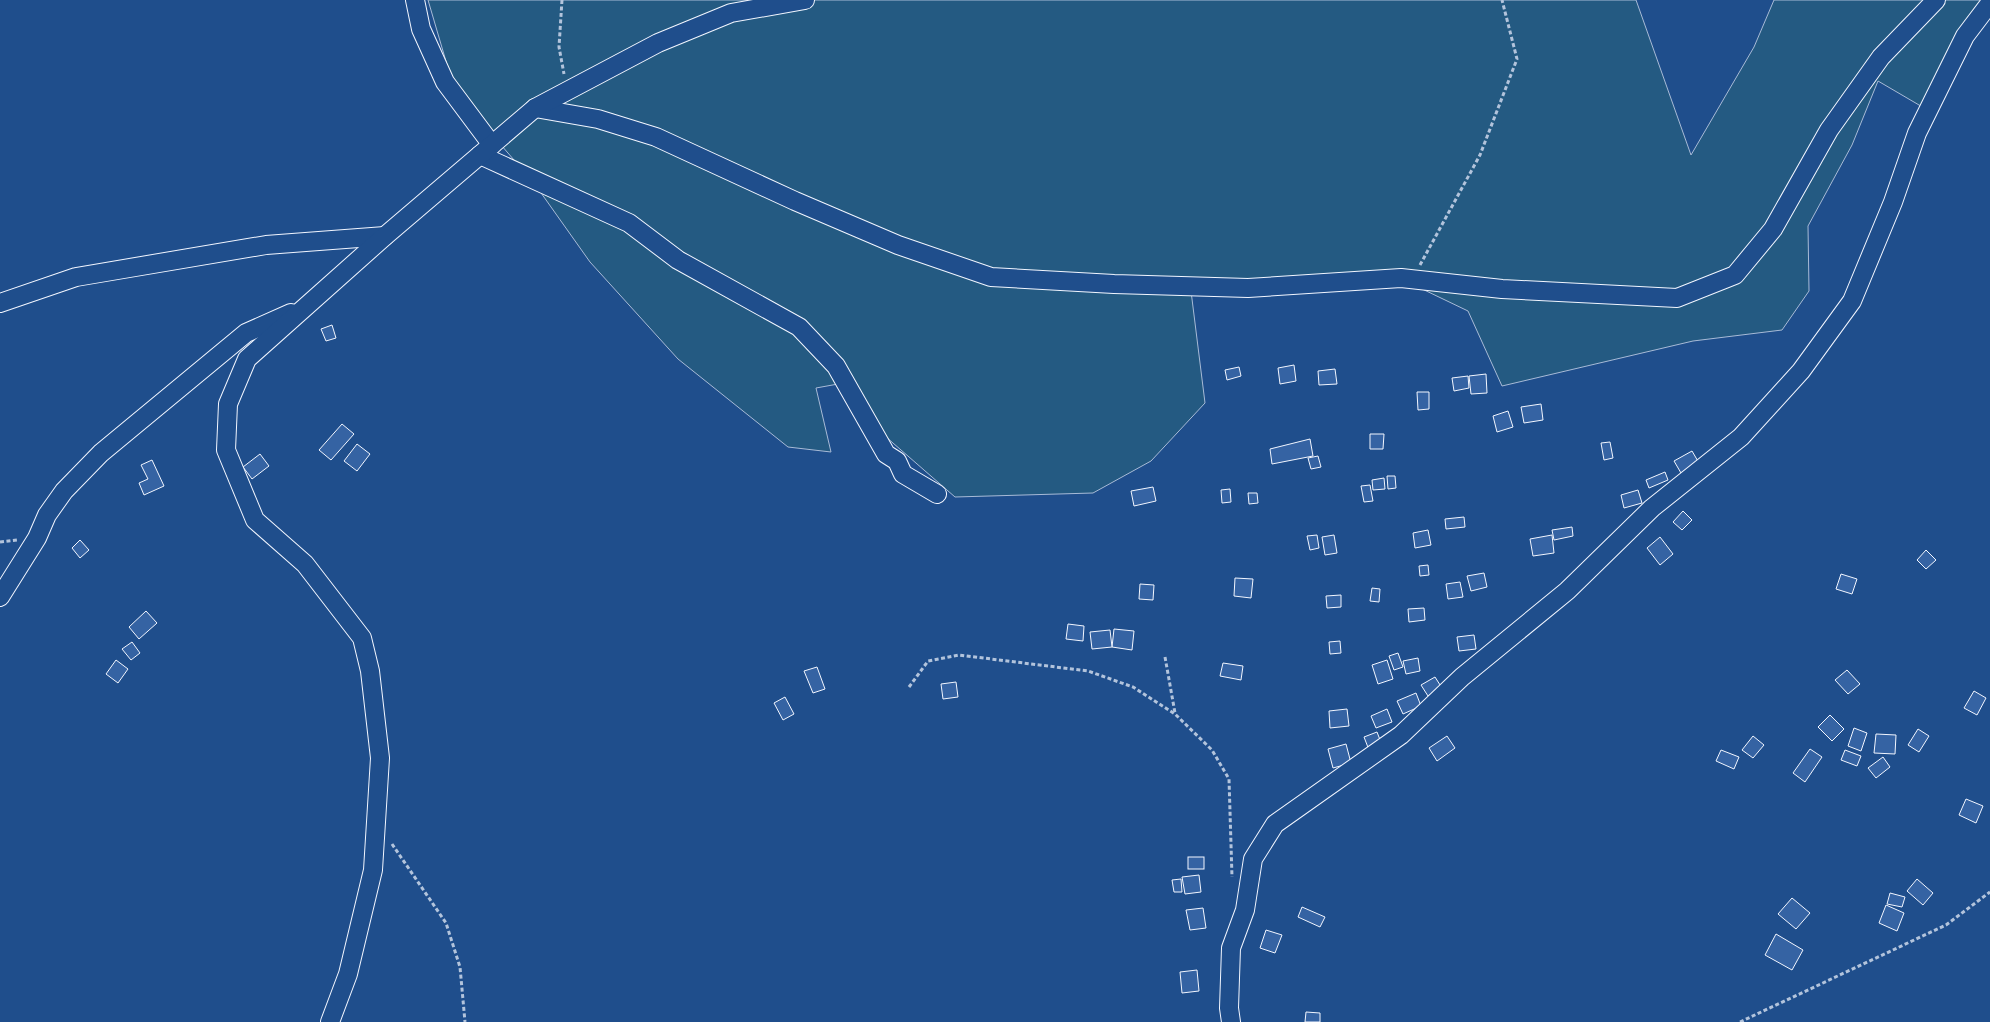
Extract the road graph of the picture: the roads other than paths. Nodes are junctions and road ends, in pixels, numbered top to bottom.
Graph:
1 (415, 0) edge
2 (805, 0) edge
3 (1936, 0) edge
4 (1990, 3) edge
5 (535, 108) junction
6 (486, 150) junction
7 (385, 236) junction
8 (0, 304) edge
9 (306, 307) junction
10 (937, 494) dead end
11 (0, 597) edge
12 (330, 1022) edge
13 (1231, 1022) edge

1 - 6 street
2 - 5 street
3 - 5 street
4 - 13 street
5 - 6 street
6 - 7 street
6 - 10 street
7 - 8 street
7 - 9 street
9 - 11 street
9 - 12 street

